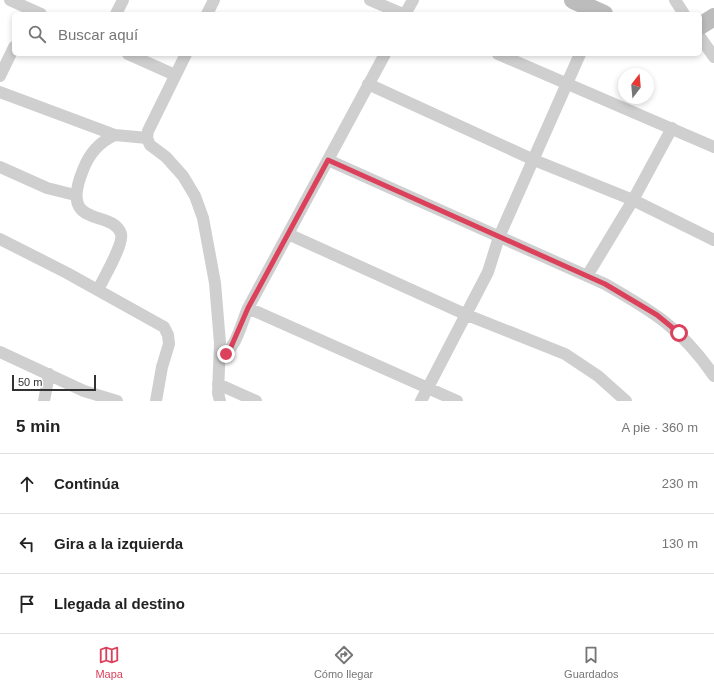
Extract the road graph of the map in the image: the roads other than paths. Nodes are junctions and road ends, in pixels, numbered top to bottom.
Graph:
1 (10, 0) edge
2 (123, 0) edge
3 (370, 0) edge
4 (413, 0) edge
5 (573, 0) edge
6 (675, 0) edge
7 (212, 1) edge
8 (35, 9) edge
9 (117, 12) edge
10 (208, 12) edge
11 (399, 12) edge
12 (405, 12) edge
13 (598, 12) edge
14 (683, 12) edge
15 (714, 17) edge
16 (702, 25) edge
17 (702, 40) edge
18 (12, 51) edge
19 (132, 56) edge
20 (185, 56) edge
21 (384, 56) edge
22 (503, 56) edge
23 (579, 56) edge
24 (714, 57) edge
25 (175, 75) junction
26 (0, 76) edge
27 (567, 83) junction
28 (368, 84) junction
29 (0, 92) edge
30 (672, 128) junction
31 (115, 135) junction
32 (147, 138) junction
33 (714, 147) edge
34 (328, 160) junction
35 (534, 160) junction
36 (0, 167) edge
37 (75, 195) junction
38 (633, 200) junction
39 (288, 234) junction
40 (499, 237) junction
41 (0, 239) edge
42 (714, 240) edge
43 (587, 276) junction
44 (98, 290) junction
45 (248, 308) junction
46 (467, 315) junction
47 (0, 352) edge
48 (220, 358) junction
49 (49, 374) junction
50 (714, 376) edge
51 (218, 384) junction
52 (428, 388) junction
53 (44, 401) edge
54 (114, 401) edge
55 (156, 401) edge
56 (220, 401) edge
57 (256, 401) edge
58 (421, 401) edge
59 (457, 401) edge
60 (626, 401) edge

1 - 8 street
2 - 9 street
3 - 11 street
4 - 12 street
5 - 13 street
6 - 14 street
7 - 10 street
15 - 16 street
17 - 24 street
18 - 26 street
19 - 25 street
20 - 25 street
21 - 28 street
22 - 27 street
23 - 27 street
25 - 32 street
27 - 30 street
27 - 35 street
28 - 34 street
28 - 35 street
29 - 31 street
30 - 33 street
30 - 38 street
31 - 32 street
31 - 37 street
32 - 48 street
34 - 39 street
34 - 40 street
35 - 38 street
35 - 40 street
36 - 37 street
37 - 44 street
38 - 42 street
38 - 43 street
39 - 45 street
39 - 46 street
40 - 43 street
40 - 46 street
41 - 44 street
43 - 50 street
44 - 55 street
45 - 48 street
45 - 52 street
46 - 52 street
46 - 60 street
47 - 49 street
48 - 51 street
49 - 53 street
49 - 54 street
51 - 56 street
51 - 57 street
52 - 58 street
52 - 59 street

